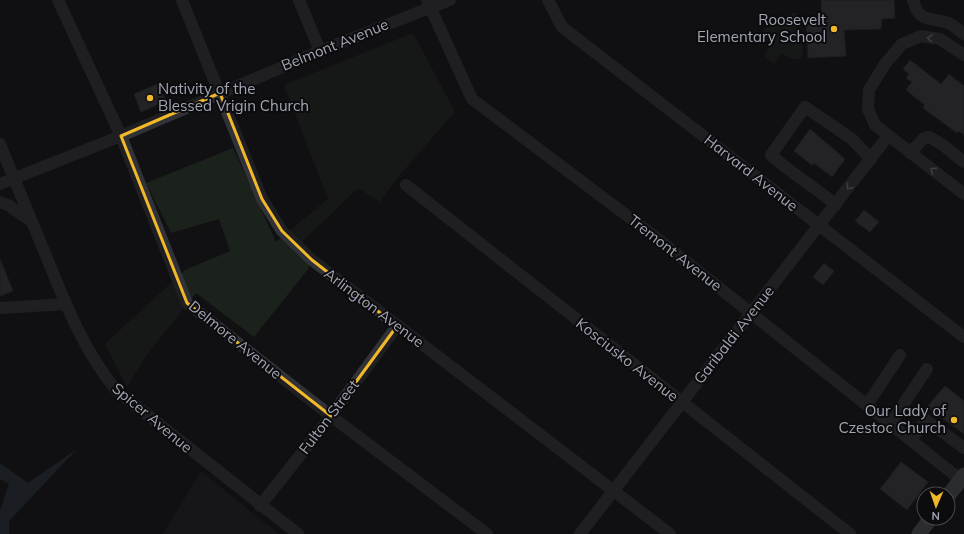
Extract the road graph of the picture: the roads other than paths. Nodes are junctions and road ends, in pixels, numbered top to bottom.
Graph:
1 (58, 0) edge
2 (182, 0) edge
3 (299, 0) edge
4 (450, 0) edge
5 (548, 0) edge
6 (913, 0) edge
7 (429, 4) edge
8 (964, 34) edge
9 (320, 51) junction
10 (964, 55) edge
11 (220, 93) junction
12 (121, 136) junction
13 (888, 136) junction
14 (0, 144) edge
15 (910, 153) junction
16 (872, 157) junction
17 (964, 162) edge
18 (14, 178) junction
19 (0, 184) edge
20 (406, 185) dead end
21 (964, 194) edge
22 (0, 202) edge
23 (836, 206) junction
24 (32, 221) junction
25 (820, 226) junction
26 (66, 304) junction
27 (0, 308) edge
28 (752, 313) junction
29 (397, 326) junction
30 (964, 337) edge
31 (900, 355) dead end
32 (927, 370) dead end
33 (681, 403) junction
34 (867, 405) junction
35 (331, 416) junction
36 (890, 424) junction
37 (911, 440) junction
38 (964, 448) edge
39 (962, 477) edge
40 (955, 486) edge
41 (615, 491) junction
42 (260, 506) junction
43 (298, 534) edge
44 (487, 534) edge
45 (580, 534) edge
46 (670, 534) edge
47 (850, 534) edge

1 - 12 street, Delmore Avenue
2 - 11 street, Arlington Avenue
3 - 9 street
4 - 7 street, Belmont Avenue
5 - 25 street, Harvard Avenue
6 - 8 street
7 - 9 street, Belmont Avenue
7 - 28 street, Tremont Avenue
9 - 11 street, Belmont Avenue
10 -> 13 street
11 - 12 street, Belmont Avenue
11 - 29 street, Arlington Avenue
12 - 18 street, Belmont Avenue
12 - 35 street, Delmore Avenue
13 - 15 street
13 - 16 street, Garibaldi Avenue
14 - 18 street, Spicer Avenue
15 - 17 street
21 -> 15 street
16 -> 23 street, Garibaldi Avenue
16 - 23 street
18 - 19 street, Belmont Avenue
18 - 24 street, Spicer Avenue
20 - 33 street, Kosciusko Avenue
22 - 24 street
23 - 25 street, Garibaldi Avenue
24 - 26 street, Spicer Avenue
25 - 28 street, Garibaldi Avenue
25 - 30 street, Harvard Avenue
26 - 27 street
26 - 42 street, Spicer Avenue
28 - 33 street, Garibaldi Avenue
28 - 34 street, Tremont Avenue
29 - 35 street, Fulton Street
29 - 41 street, Arlington Avenue
31 - 34 street
32 - 36 street
33 - 41 street, Garibaldi Avenue
33 - 47 street, Kosciusko Avenue
34 - 36 street, Tremont Avenue
35 - 42 street, Fulton Street
35 - 44 street, Delmore Avenue
36 - 37 street, Tremont Avenue
37 - 38 street
37 - 39 street, Tremont Avenue
39 - 40 main road
41 - 45 street, Garibaldi Avenue
41 - 46 street, Arlington Avenue
42 - 43 street, Spicer Avenue

